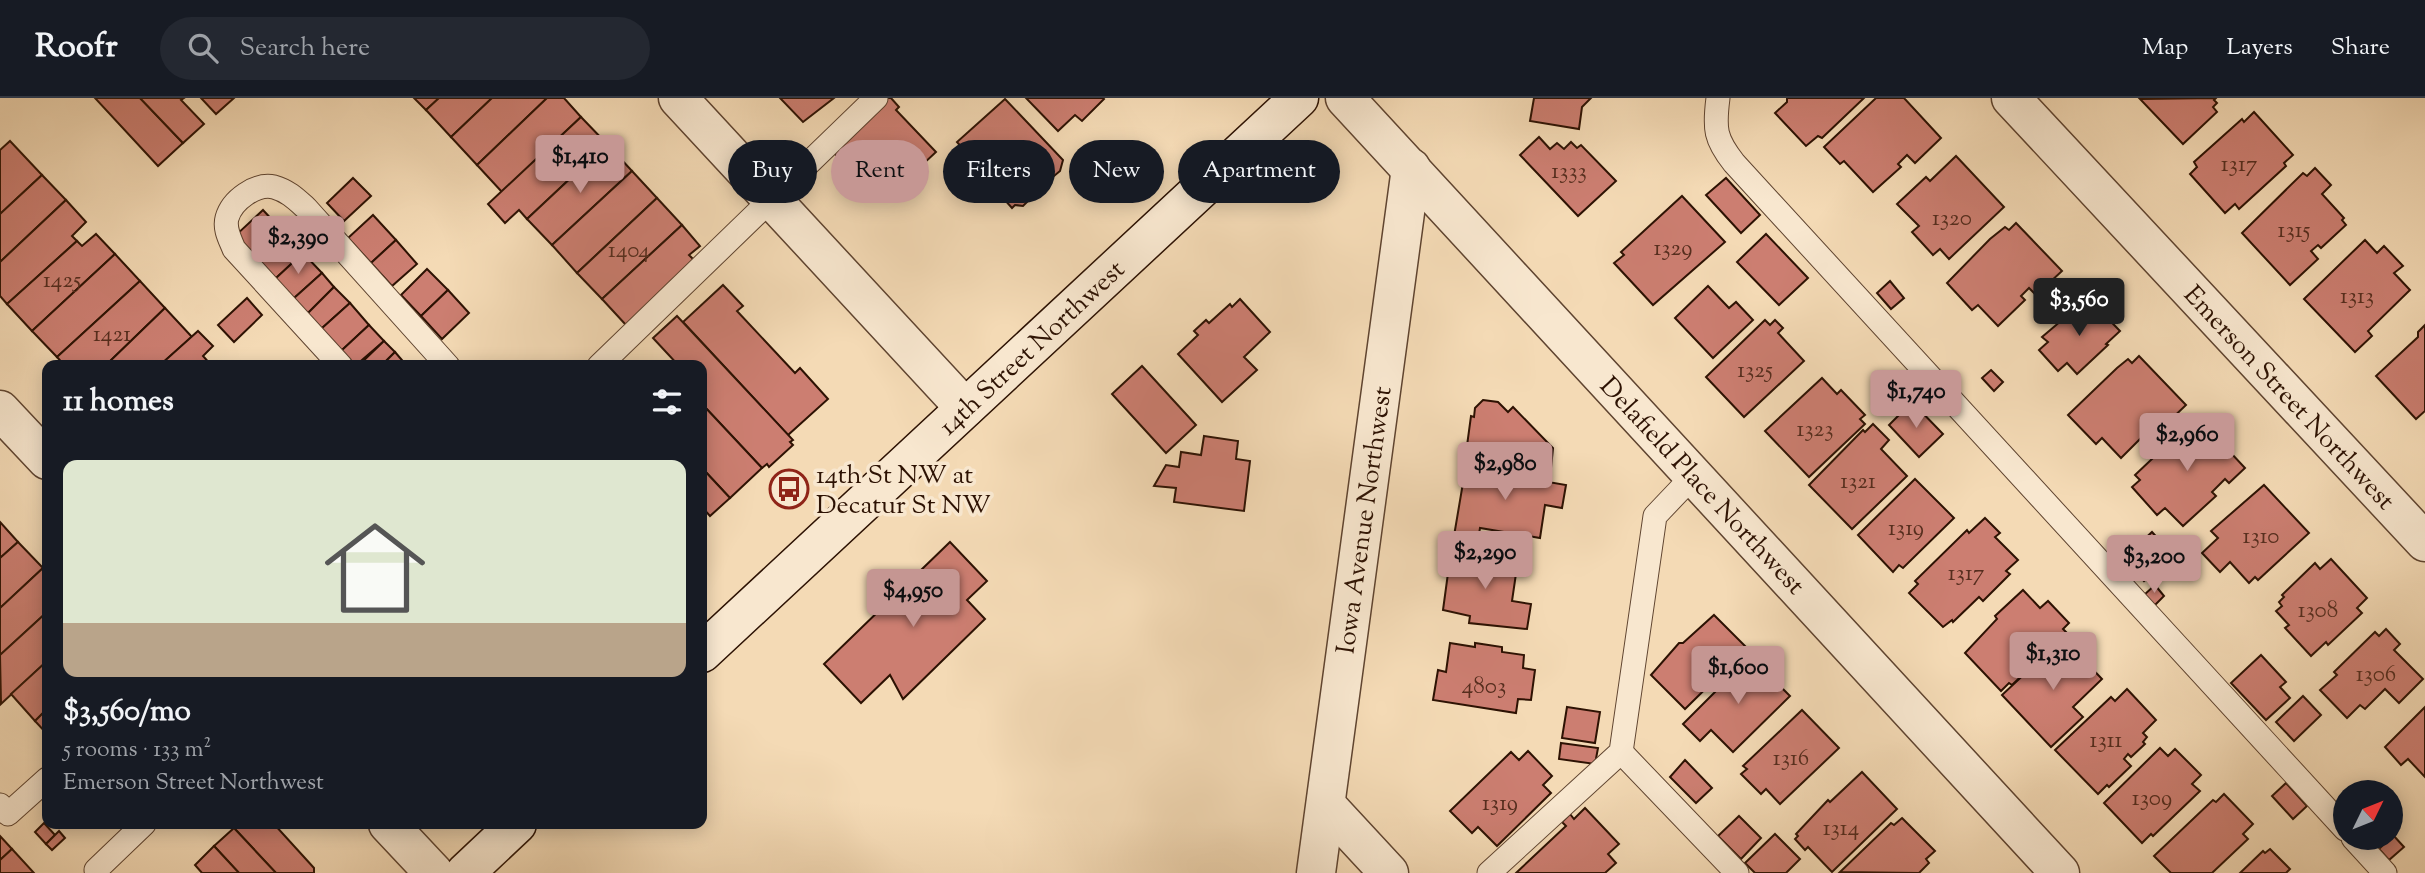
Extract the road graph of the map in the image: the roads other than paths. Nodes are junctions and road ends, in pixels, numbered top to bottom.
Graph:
1 (678, 98) edge
2 (876, 98) edge
3 (1299, 98) edge
4 (1345, 98) edge
5 (1718, 98) edge
6 (2011, 98) edge
7 (728, 152) edge
8 (817, 154) edge
9 (1411, 168) junction
10 (766, 203) edge
11 (776, 203) edge
12 (336, 360) edge
13 (443, 360) edge
14 (605, 360) edge
15 (965, 408) junction
16 (0, 410) edge
17 (42, 455) edge
18 (1694, 475) junction
19 (2425, 542) edge
20 (707, 648) edge
21 (1621, 752) junction
22 (42, 783) edge
23 (0, 805) edge
24 (1326, 806) junction
25 (2333, 816) edge
26 (139, 829) edge
27 (393, 829) edge
28 (512, 829) edge
29 (2364, 850) edge
30 (96, 870) dead end
31 (434, 873) edge
32 (465, 873) edge
33 (1315, 873) edge
34 (1389, 873) edge
35 (1489, 873) edge
36 (1737, 873) edge
37 (2060, 873) edge
38 (2385, 873) edge

1 - 7 street
2 - 8 lane
3 - 15 street, 14th Street Northwest
4 - 9 street, Delafield Place Northwest
5 - 25 lane
6 - 19 street, Emerson Street Northwest
9 - 18 street, Delafield Place Northwest
9 - 24 street, Iowa Avenue Northwest
10 - 14 lane
11 - 15 street
12 - 13 lane
15 - 20 street, 14th Street Northwest
16 - 17 street
18 - 21 lane
18 - 37 street, Delafield Place Northwest
21 - 35 lane
21 - 36 lane
22 - 23 lane
24 - 33 street, Iowa Avenue Northwest
24 - 34 street
26 - 30 lane
27 - 31 street
28 - 32 street
29 - 38 lane

